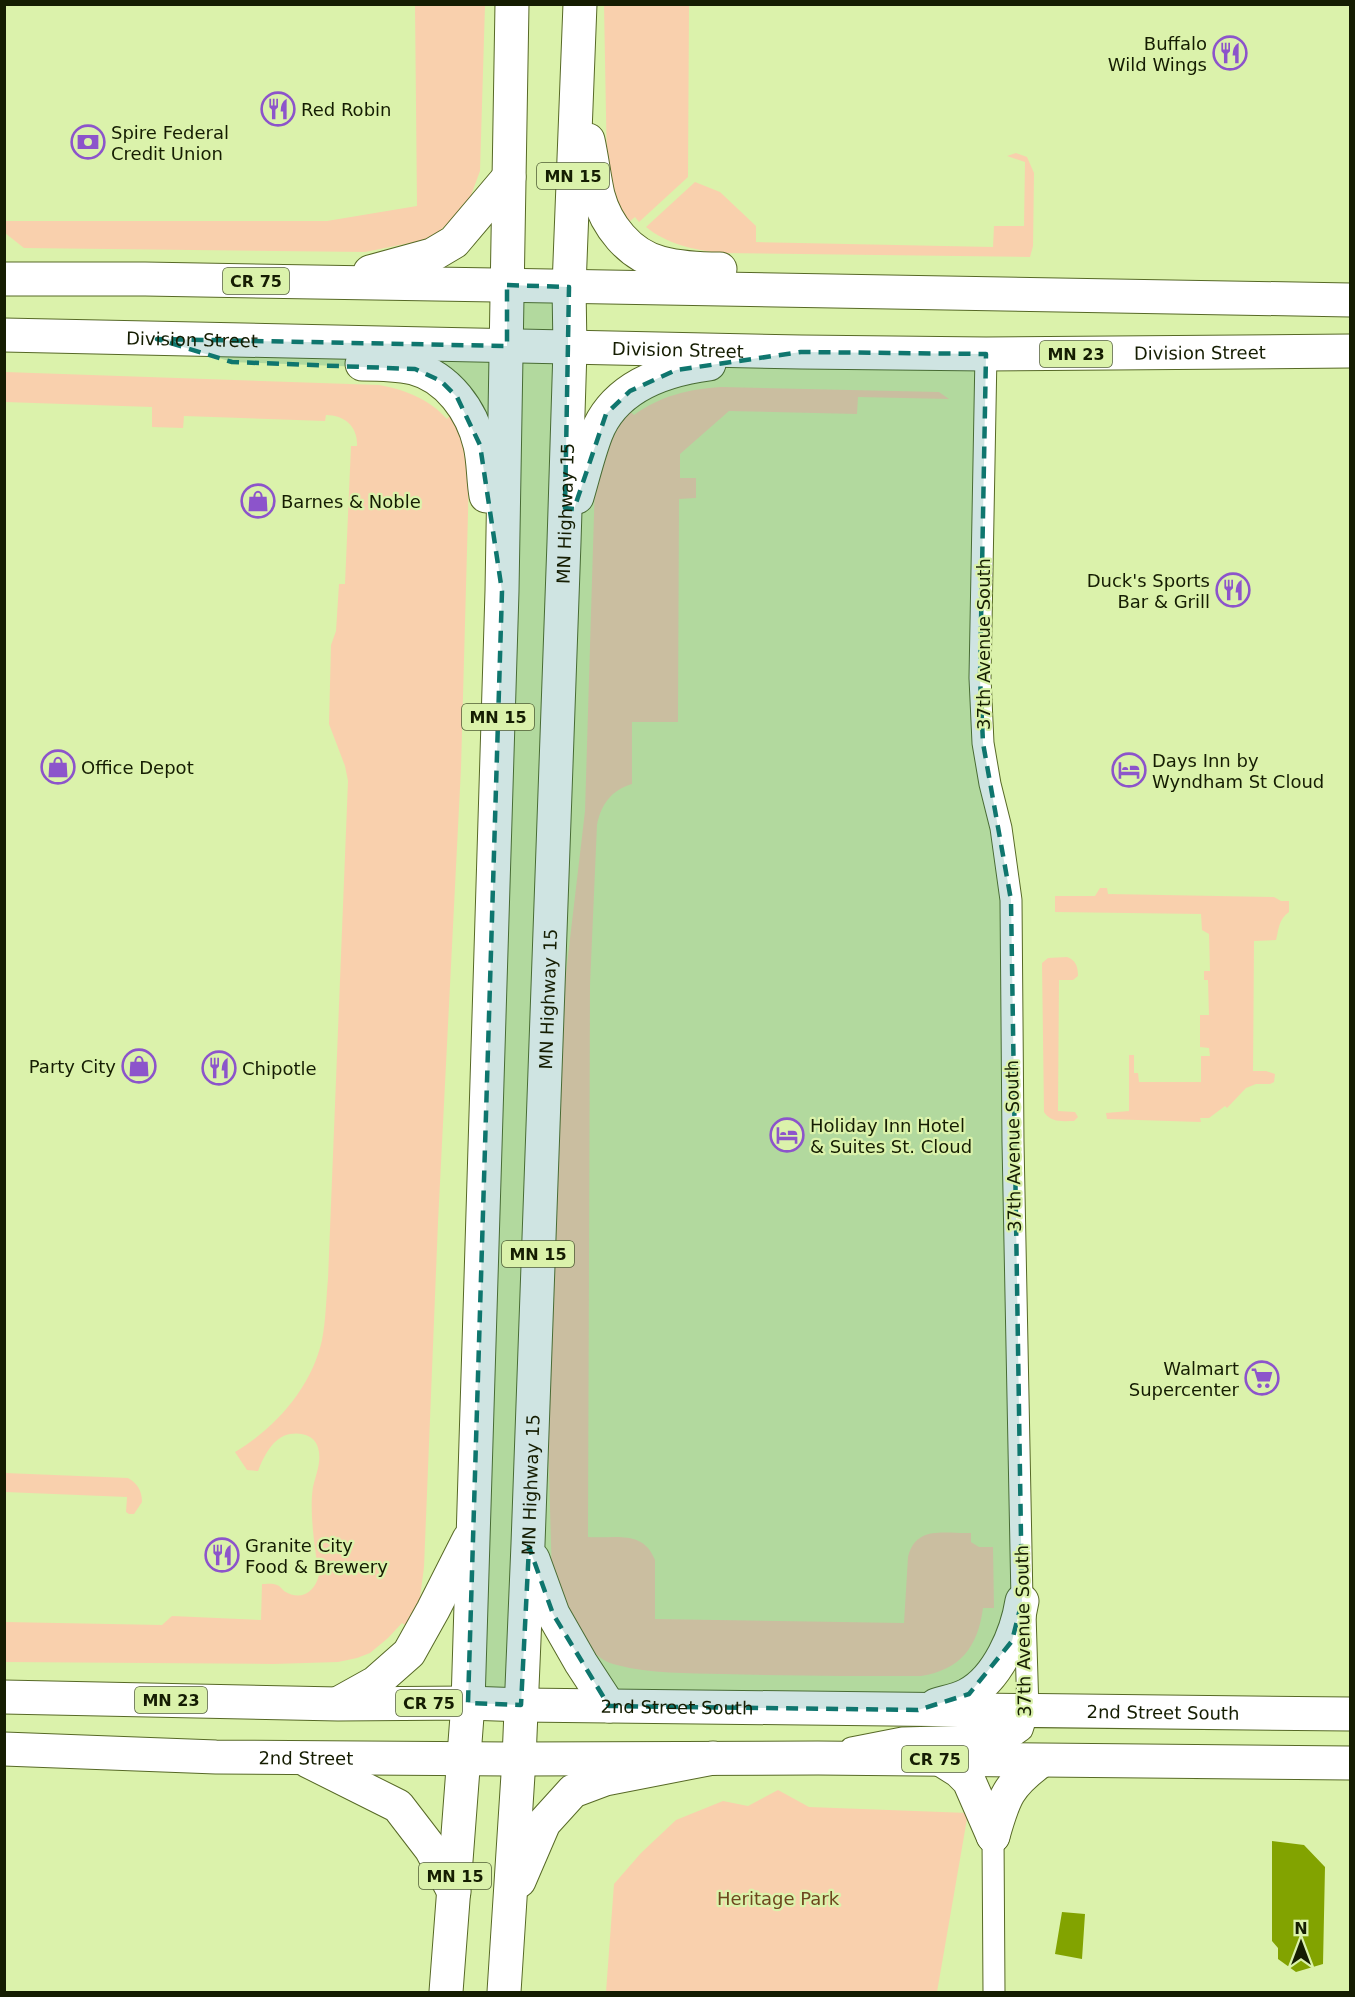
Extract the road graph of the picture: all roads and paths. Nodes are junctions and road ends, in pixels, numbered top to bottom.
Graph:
1 (512, 4) edge
2 (580, 4) edge
3 (577, 78) junction
4 (509, 177) junction
5 (4, 279) edge
6 (333, 282) junction
7 (507, 285) junction
8 (569, 287) junction
9 (878, 292) junction
10 (1350, 300) edge
11 (4, 335) edge
12 (157, 339) junction
13 (507, 346) junction
14 (570, 348) junction
15 (1350, 351) edge
16 (801, 352) junction
17 (986, 354) junction
18 (564, 542) junction
19 (502, 591) junction
20 (474, 1529) junction
21 (528, 1544) junction
22 (1022, 1601) junction
23 (4, 1697) edge
24 (468, 1703) junction
25 (338, 1704) junction
26 (520, 1706) junction
27 (609, 1706) junction
28 (918, 1710) junction
29 (1028, 1711) junction
30 (1350, 1714) edge
31 (4, 1749) edge
32 (301, 1758) junction
33 (713, 1758) junction
34 (818, 1758) junction
35 (465, 1759) junction
36 (519, 1759) junction
37 (940, 1759) junction
38 (1041, 1761) junction
39 (1350, 1763) edge
40 (993, 1836) junction
41 (454, 1892) junction
42 (510, 1902) junction
43 (446, 1992) edge
44 (504, 1992) edge
45 (994, 1992) edge

1 - 4 main road, MN 15
2 - 3 main road, MN Highway 15 / MN 15
3 - 8 main road, MN Highway 15 / MN 15
3 - 9 main road
4 - 6 main road
4 - 7 main road, MN 15
5 - 6 main road, CR 75
6 - 7 main road, CR 75
7 - 8 main road
7 - 13 main road, MN 15
8 - 9 main road
8 - 14 main road, MN Highway 15 / MN 15
9 - 10 main road
11 - 12 main road, Division Street
12 - 13 main road, Division Street
12 - 19 main road
13 - 14 main road, Division Street / MN 23
13 - 19 main road, MN 15
14 - 16 main road, Division Street / MN 23
14 - 18 main road, MN Highway 15 / MN 15
15 - 17 main road, Division Street / MN 23
16 - 17 main road, Division Street / MN 23
16 - 18 main road
17 - 22 street, 37th Avenue South
18 - 21 main road, MN Highway 15 / MN 15
19 - 20 main road, MN 15
20 - 24 main road, MN 15
20 - 25 main road
21 - 26 main road, MN Highway 15 / MN 15
21 - 27 main road
22 - 28 main road
22 - 29 street, 37th Avenue South
23 - 25 main road, 2nd Street South / MN 23
24 - 25 main road, 2nd Street South / CR 75
24 - 26 main road, 2nd Street South / CR 75
24 - 35 main road, MN 15
26 - 27 main road, 2nd Street South / CR 75
26 - 36 main road, MN Highway 15 / MN 15
27 - 28 main road, 2nd Street South / CR 75
28 - 29 main road, 2nd Street South / CR 75
29 - 30 main road, 2nd Street South / CR 75
29 - 34 street, 37th Avenue South
31 - 32 main road, 2nd Street
32 - 35 main road, 2nd Street
32 - 41 main road
33 - 34 main road, CR 75
33 - 36 main road, CR 75
33 - 42 main road
34 - 37 main road, CR 75
35 - 36 main road, 2nd Street
35 - 41 main road, MN 15
36 - 42 main road, MN Highway 15 / MN 15
37 - 38 main road, CR 75
37 - 40 main road
38 - 39 main road, CR 75
38 - 40 main road
40 - 45 street
41 - 43 main road, MN 15
42 - 44 main road, MN Highway 15 / MN 15

